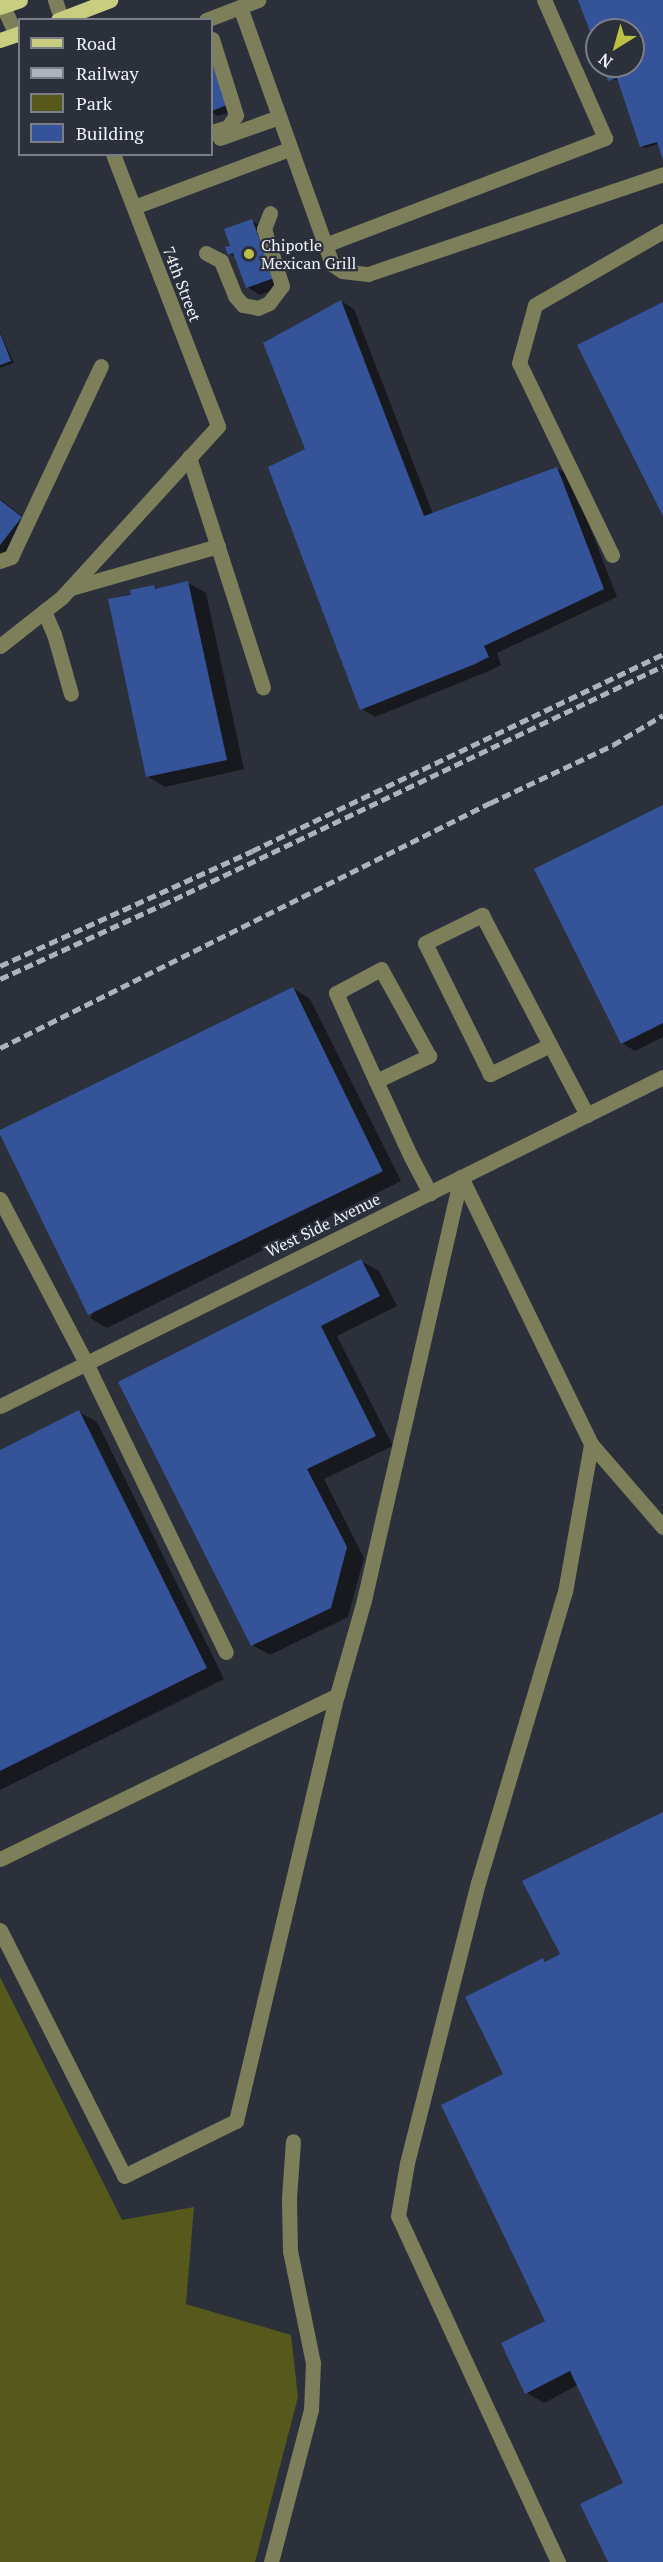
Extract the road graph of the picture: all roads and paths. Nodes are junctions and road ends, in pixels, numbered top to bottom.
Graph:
1 (20, 0) edge
2 (55, 0) edge
3 (110, 0) edge
4 (258, 0) edge
5 (544, 0) edge
6 (1, 4) edge
7 (240, 7) junction
8 (61, 18) edge
9 (64, 18) edge
10 (211, 18) edge
11 (18, 34) edge
12 (0, 40) edge
13 (213, 42) edge
14 (279, 117) junction
15 (213, 132) edge
16 (213, 141) edge
17 (289, 149) junction
18 (114, 156) edge
19 (663, 174) edge
20 (134, 207) junction
21 (270, 213) dead end
22 (663, 231) edge
23 (325, 245) junction
24 (206, 253) dead end
25 (101, 366) dead end
26 (189, 457) junction
27 (218, 546) junction
28 (612, 555) dead end
29 (0, 561) edge
30 (69, 589) junction
31 (44, 611) junction
32 (0, 646) edge
33 (263, 687) dead end
34 (71, 694) dead end
35 (550, 1045) junction
36 (663, 1077) edge
37 (376, 1081) junction
38 (586, 1115) junction
39 (461, 1177) junction
40 (430, 1193) junction
41 (0, 1199) edge
42 (86, 1364) junction
43 (0, 1406) edge
44 (591, 1444) junction
45 (663, 1527) edge
46 (226, 1652) dead end
47 (337, 1695) junction
48 (0, 1860) edge
49 (0, 1930) edge
50 (293, 2140) dead end
51 (271, 2562) edge
52 (558, 2562) edge

1 - 6 main road
2 - 8 street
3 - 9 main road
4 - 7 street
5 - 23 street
6 - 11 street
7 - 10 street
7 - 14 street
11 - 12 main road
13 - 15 street
14 - 16 street
14 - 17 street
17 - 20 street
17 - 23 street
18 - 20 street, 74th Street
19 - 23 street
20 - 26 street, 74th Street
21 - 24 street
22 - 28 street
25 - 29 street
26 - 27 street
26 - 30 street
27 - 30 street
27 - 33 street
30 - 31 street
31 - 32 street
31 - 34 street
35 - 35 street
35 - 38 street
36 - 38 street, West Side Avenue
37 - 37 street
37 - 40 street
38 - 39 street, West Side Avenue
39 - 40 street, West Side Avenue
39 - 44 street
39 - 47 street
40 - 42 street, West Side Avenue
41 - 42 street
42 - 43 street, West Side Avenue
42 - 46 street
44 - 45 street
44 - 52 street
47 - 48 street
47 - 49 street
50 - 51 street

